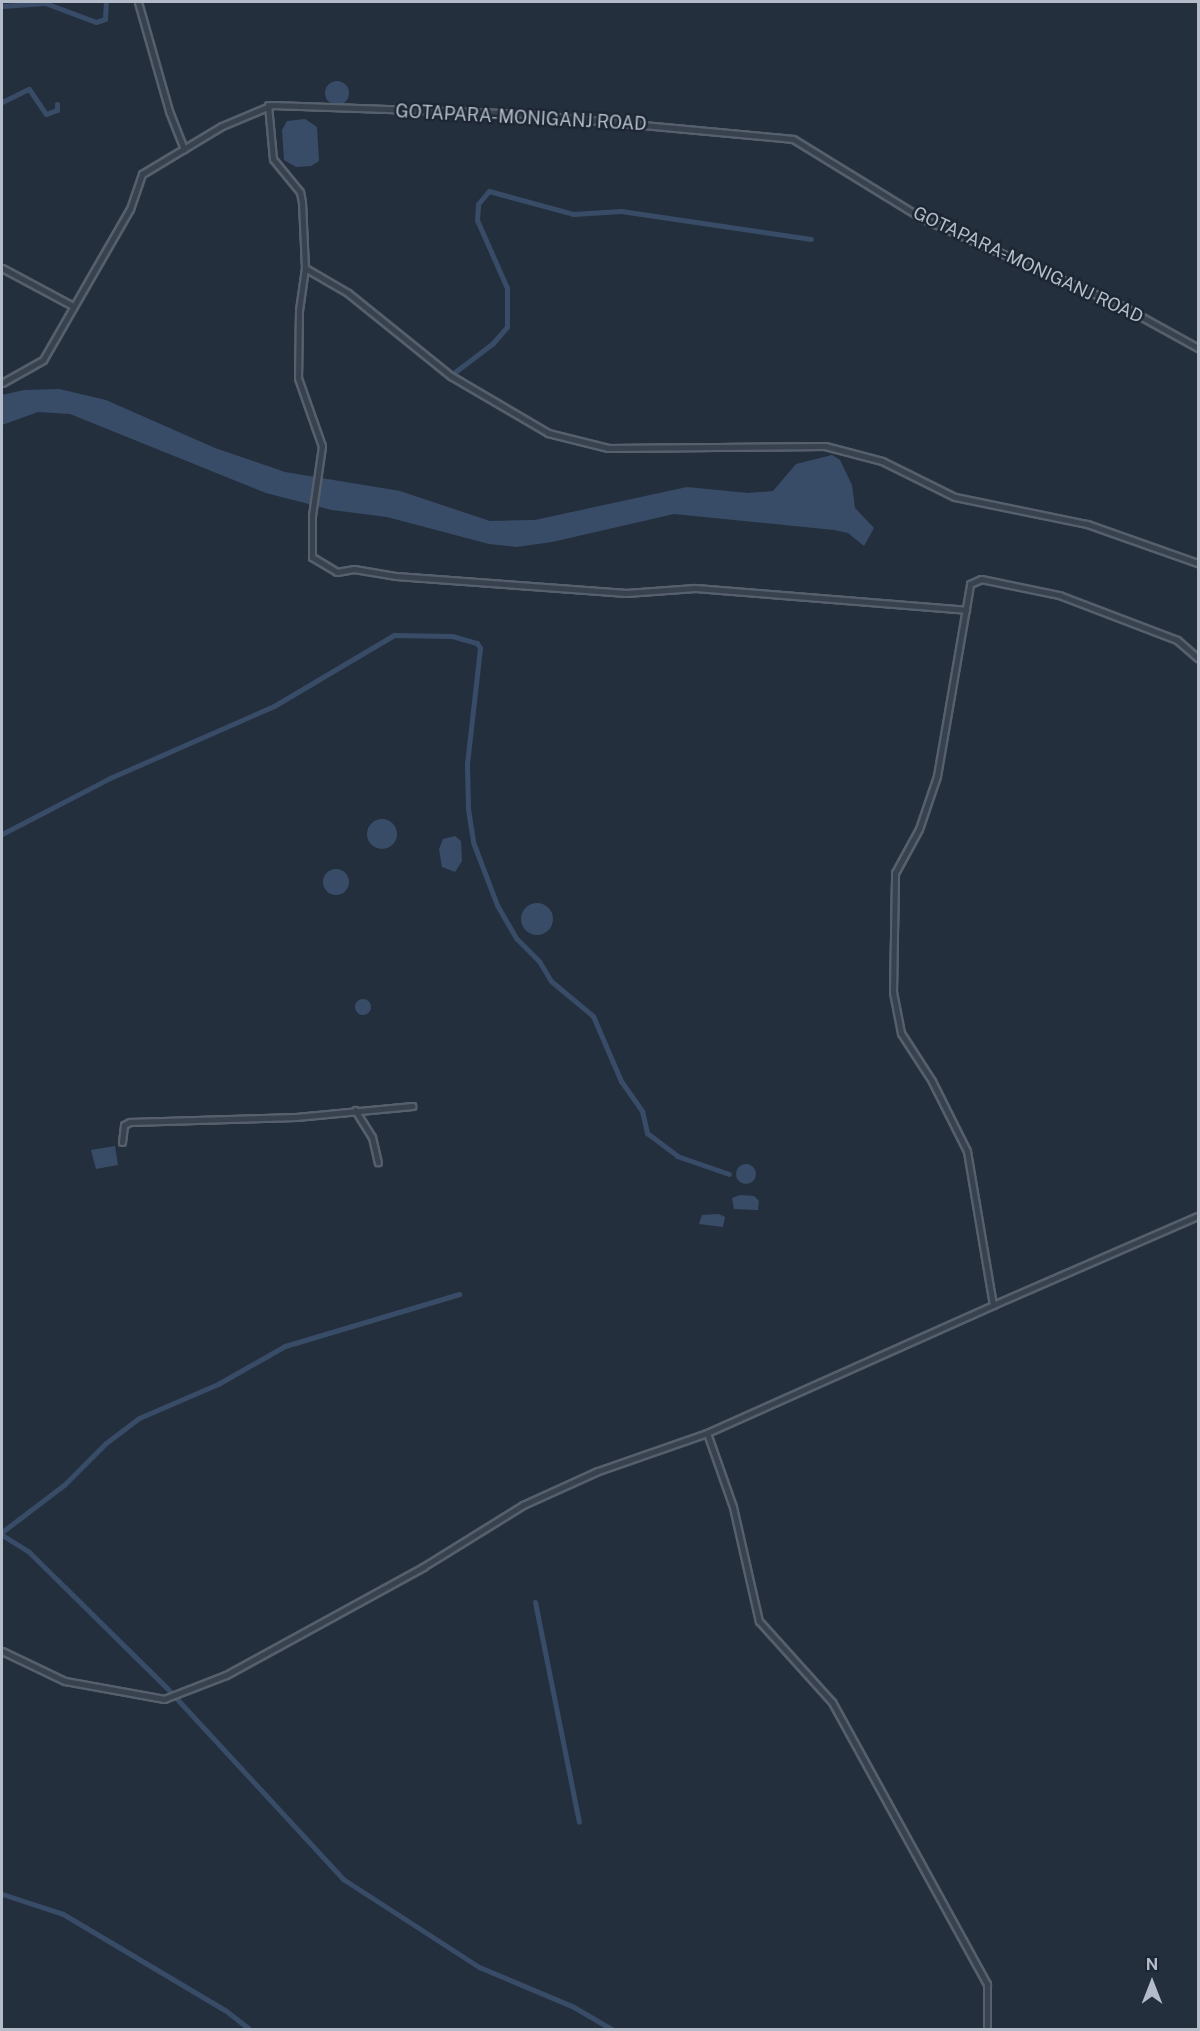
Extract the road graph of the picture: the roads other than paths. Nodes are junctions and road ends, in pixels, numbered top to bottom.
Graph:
1 (138, 2) edge
2 (268, 105) junction
3 (184, 149) junction
4 (2, 268) edge
5 (305, 268) junction
6 (73, 306) junction
7 (1198, 348) edge
8 (2, 383) edge
9 (1198, 563) edge
10 (966, 610) junction
11 (1198, 658) edge
12 (412, 1106) dead end
13 (355, 1110) junction
14 (122, 1142) dead end
15 (378, 1162) dead end
16 (1198, 1216) edge
17 (993, 1305) junction
18 (707, 1433) junction
19 (2, 1651) edge
20 (987, 2030) edge

1 - 3 street
2 - 3 street, GOTAPARA-MONIGANJ ROAD
2 - 5 street
2 - 7 street, GOTAPARA-MONIGANJ ROAD
3 - 6 street, GOTAPARA-MONIGANJ ROAD
4 - 6 street
5 - 9 street
5 - 10 street
6 - 8 street, GOTAPARA-MONIGANJ ROAD
10 - 11 street
10 - 17 street
12 - 13 street
13 - 14 street
13 - 15 street
16 - 17 street
17 - 18 street
18 - 19 street
18 - 20 street

